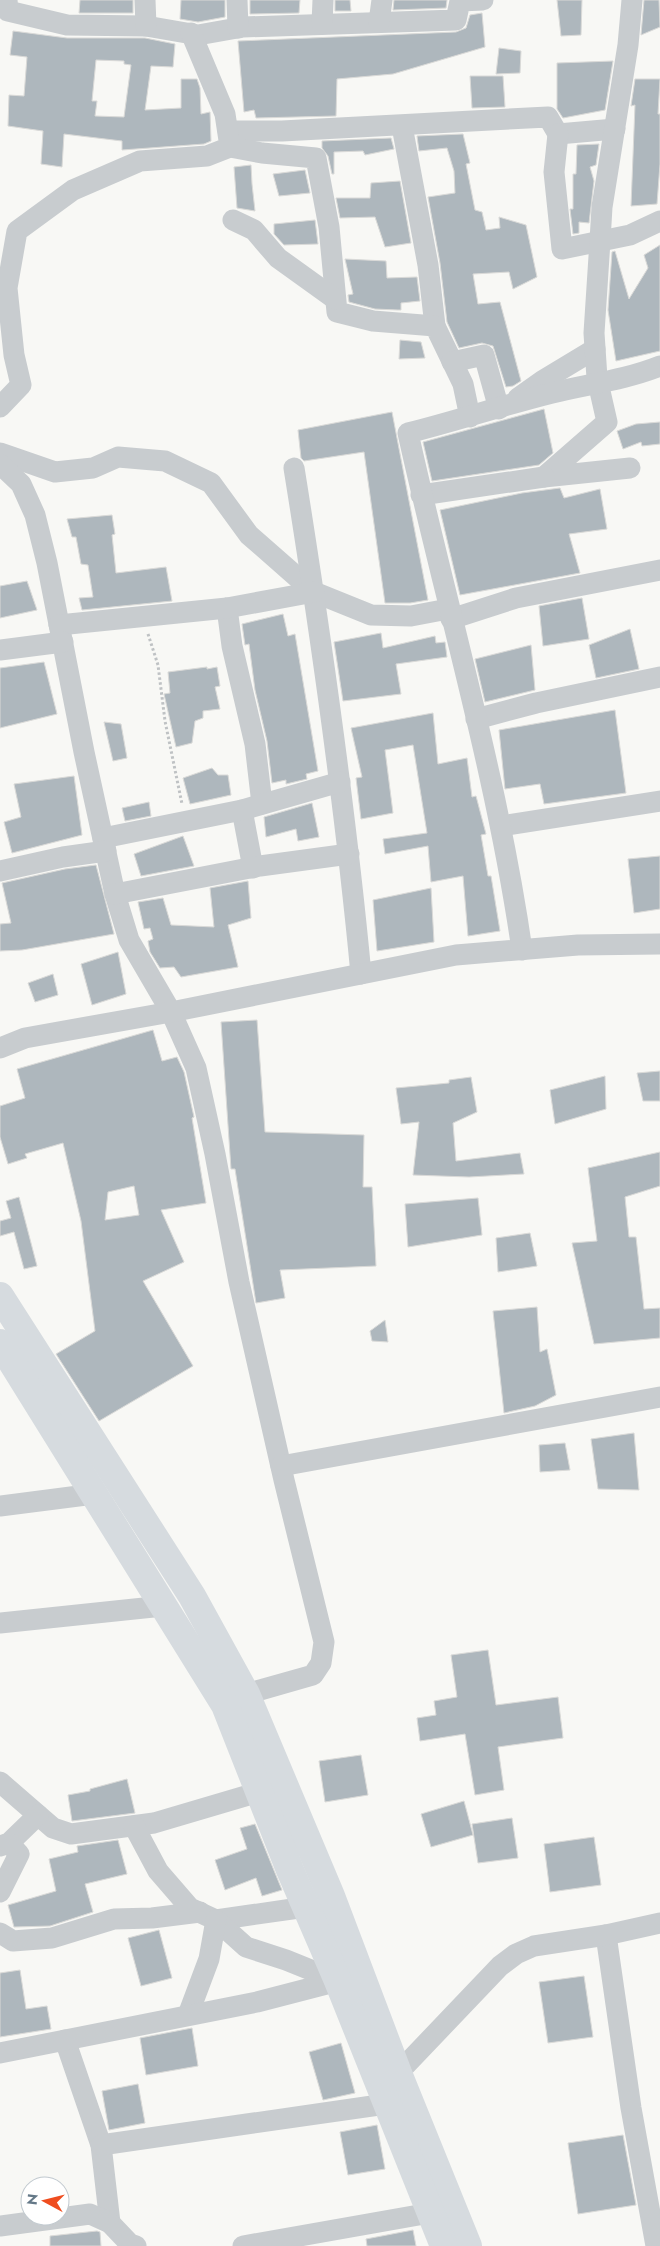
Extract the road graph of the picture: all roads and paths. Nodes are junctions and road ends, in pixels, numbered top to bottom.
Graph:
1 (7, 0) edge
2 (146, 0) edge
3 (237, 0) edge
4 (323, 0) edge
5 (382, 0) edge
6 (483, 0) edge
7 (632, 0) edge
8 (460, 1) edge
9 (380, 22) junction
10 (322, 24) junction
11 (146, 26) junction
12 (238, 28) junction
13 (191, 34) junction
14 (402, 126) junction
15 (615, 129) junction
16 (558, 134) junction
17 (229, 139) junction
18 (233, 220) dead end
19 (660, 221) edge
20 (600, 241) junction
21 (335, 299) junction
22 (435, 326) junction
23 (595, 349) junction
24 (452, 362) junction
25 (660, 366) edge
26 (598, 384) junction
27 (0, 407) edge
28 (504, 407) junction
29 (470, 417) junction
30 (0, 453) edge
31 (0, 464) edge
32 (294, 468) dead end
33 (630, 468) dead end
34 (544, 476) junction
35 (421, 495) junction
36 (660, 570) edge
37 (314, 592) junction
38 (227, 608) junction
39 (450, 614) junction
40 (143, 617) junction
41 (61, 633) junction
42 (0, 650) edge
43 (660, 677) edge
44 (476, 719) junction
45 (340, 782) junction
46 (660, 801) edge
47 (252, 807) junction
48 (184, 822) junction
49 (501, 826) junction
50 (104, 844) junction
51 (349, 854) junction
52 (253, 868) junction
53 (0, 871) edge
54 (115, 894) junction
55 (660, 944) edge
56 (522, 950) junction
57 (361, 974) junction
58 (171, 1012) junction
59 (5, 1039) edge
60 (0, 1296) edge
61 (0, 1343) edge
62 (660, 1398) edge
63 (281, 1466) junction
64 (94, 1494) junction
65 (0, 1506) edge
66 (163, 1606) junction
67 (0, 1623) edge
68 (246, 1694) junction
69 (0, 1782) edge
70 (259, 1792) junction
71 (38, 1815) junction
72 (134, 1826) junction
73 (5, 1844) edge
74 (0, 1892) edge
75 (306, 1907) junction
76 (208, 1916) junction
77 (660, 1924) edge
78 (0, 1933) edge
79 (606, 1935) junction
80 (338, 1981) junction
81 (188, 2015) junction
82 (65, 2040) junction
83 (0, 2053) edge
84 (398, 2073) junction
85 (386, 2104) junction
86 (101, 2145) junction
87 (430, 2213) junction
88 (110, 2223) junction
89 (0, 2226) edge
90 (136, 2246) edge
91 (243, 2246) edge
92 (444, 2246) edge
93 (468, 2246) edge
94 (656, 2246) edge

1 - 11 street
2 - 11 street
3 - 12 street
4 - 10 street
5 - 9 street
6 - 8 street
7 - 15 street
8 - 9 street
9 - 10 street
10 - 12 street
11 - 13 street
12 - 13 street
13 - 17 street
14 - 16 street
14 - 17 street
14 - 22 street
15 - 16 street
15 - 20 street
16 - 20 street
17 - 21 street
17 - 27 street
18 - 21 street
19 - 20 street
20 - 23 street
21 - 22 street
22 - 24 street
23 - 26 street
23 - 28 street
24 - 28 street
24 - 29 street
25 - 26 street
26 - 28 street
26 - 34 street
28 - 29 street
29 - 35 street
30 - 37 street
31 - 41 street
32 - 37 street
33 - 34 street
34 - 35 street
35 - 39 street
36 - 39 street
37 - 38 street
37 - 39 street
37 - 45 street
38 - 40 street
38 - 47 street
39 - 44 street
40 - 41 street
40 - 48 path
41 - 42 street
41 - 50 street
43 - 44 street
44 - 49 street
45 - 47 street
45 - 51 street
46 - 49 street
47 - 48 street
47 - 52 street
48 - 50 street
49 - 56 street
50 - 53 street
50 - 54 street
51 - 52 street
51 - 57 street
52 - 54 street
54 - 58 street
55 - 56 street
56 - 57 street
57 - 58 street
58 - 59 street
58 - 63 street
60 - 68 main road
61 - 64 main road
62 - 63 street
63 - 68 street
64 - 65 street
64 - 66 main road
66 - 67 street
66 - 70 main road
68 - 84 main road
69 - 71 street
70 - 72 street
70 - 75 main road
71 - 72 street
71 - 73 street
72 - 76 street
73 - 74 street
75 - 76 street
75 - 80 main road
76 - 78 street
76 - 80 street
76 - 81 street
77 - 79 street
79 - 84 street
79 - 94 street
80 - 81 street
80 - 85 main road
81 - 82 street
82 - 83 street
82 - 86 street
84 - 93 main road
85 - 86 street
85 - 87 main road
86 - 88 street
87 - 91 street
87 - 92 main road
88 - 89 street
88 - 90 street

